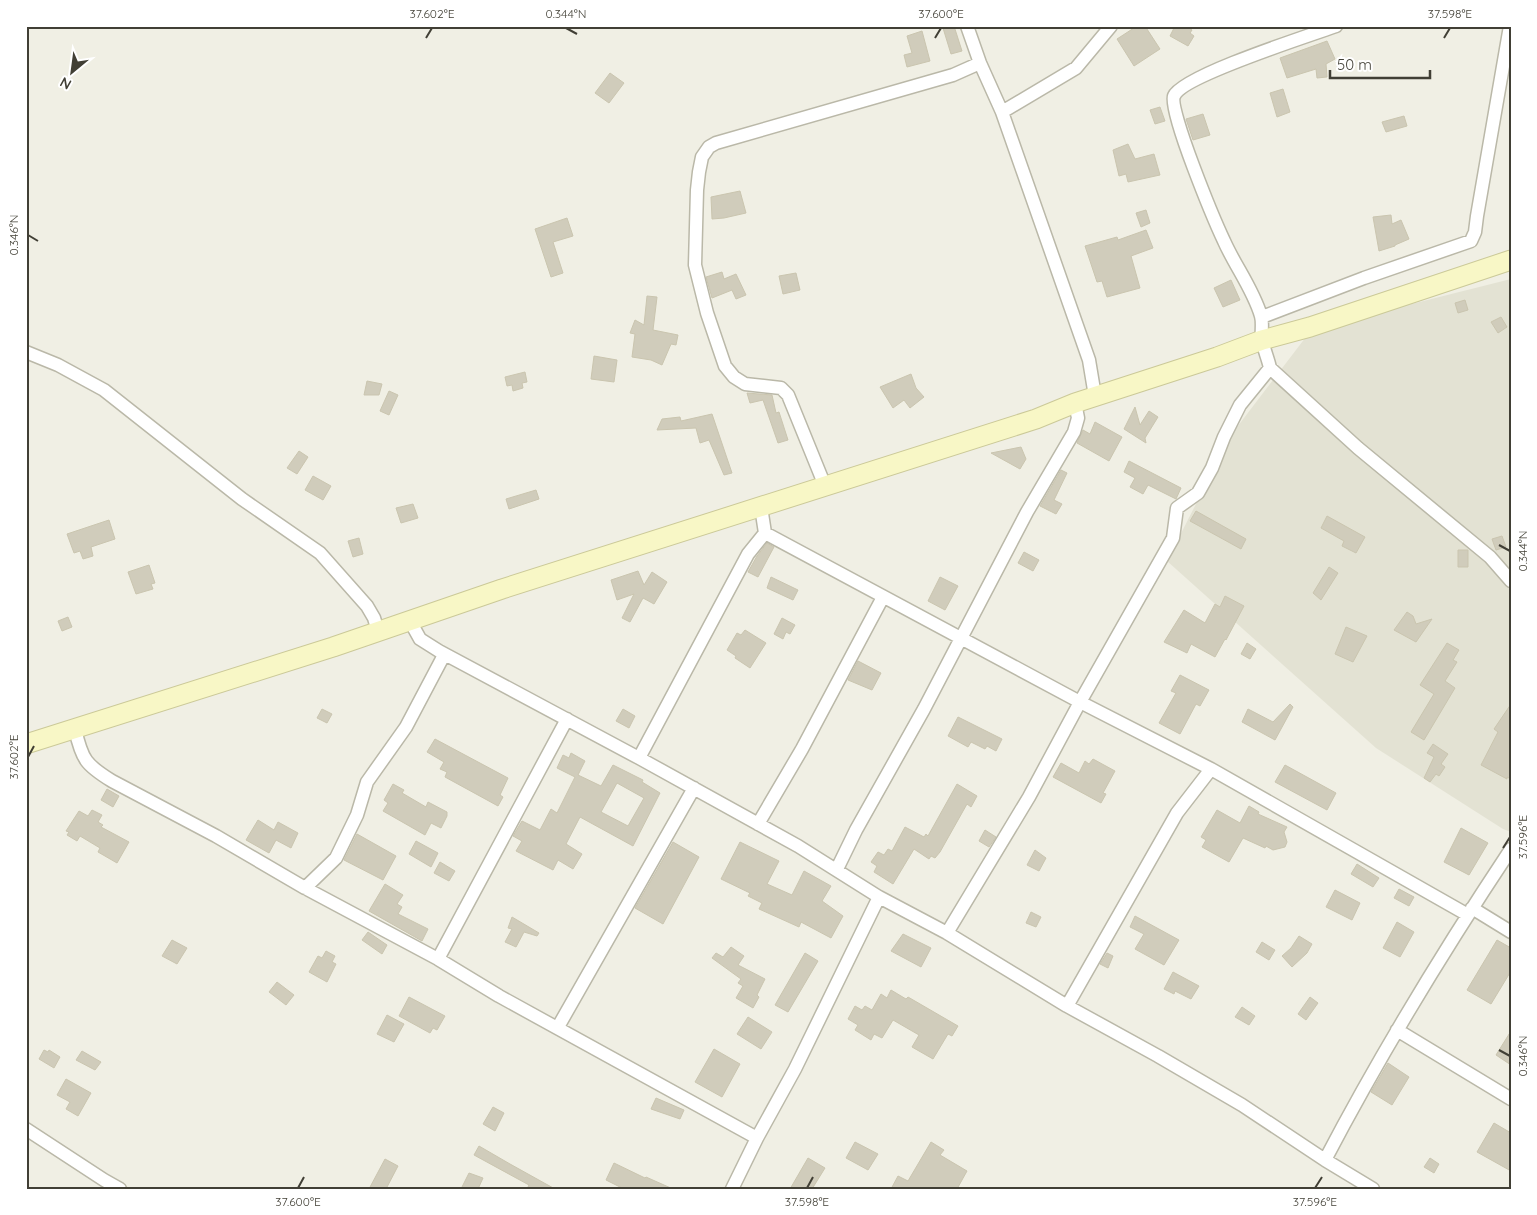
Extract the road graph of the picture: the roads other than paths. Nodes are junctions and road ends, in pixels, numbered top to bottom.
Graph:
1 (967, 26) edge
2 (1112, 26) edge
3 (1336, 26) edge
4 (1510, 26) edge
5 (980, 64) junction
6 (1002, 112) junction
7 (1511, 260) edge
8 (1262, 317) junction
9 (1262, 340) junction
10 (26, 352) edge
11 (1270, 368) junction
12 (1095, 396) junction
13 (1075, 402) junction
14 (825, 486) junction
15 (761, 507) junction
16 (765, 533) junction
17 (1511, 581) edge
18 (883, 597) junction
19 (410, 621) junction
20 (378, 631) junction
21 (961, 639) junction
22 (444, 654) junction
23 (1080, 702) junction
24 (567, 719) junction
25 (75, 729) junction
26 (26, 744) edge
27 (639, 758) junction
28 (1211, 769) junction
29 (694, 788) junction
30 (758, 824) junction
31 (1511, 849) edge
32 (837, 869) junction
33 (305, 888) junction
34 (879, 897) junction
35 (1470, 911) junction
36 (1511, 932) edge
37 (947, 933) junction
38 (438, 959) junction
39 (1067, 1006) junction
40 (558, 1027) junction
41 (1397, 1030) junction
42 (1511, 1099) edge
43 (26, 1129) edge
44 (758, 1138) junction
45 (1325, 1160) junction
46 (120, 1189) edge
47 (732, 1189) edge
48 (1373, 1189) edge

1 - 5 street
2 - 6 street
3 - 8 street
4 - 8 street
5 - 6 street
5 - 14 street
6 - 12 street
7 - 9 street
8 - 9 street
9 - 11 street
9 - 12 street
10 - 20 street
11 - 17 street
11 - 23 street
12 - 13 street
13 - 14 street
13 - 21 street
14 - 15 street
15 - 16 street
15 - 19 street
16 - 18 street
16 - 27 street
18 - 21 street
18 - 30 street
19 - 20 street
19 - 22 street
20 - 25 street
21 - 23 street
21 - 32 street
22 - 24 street
22 - 33 street
23 - 28 street
23 - 37 street
24 - 27 street
24 - 38 street
25 - 26 street
25 - 33 street
27 - 29 street
28 - 35 street
28 - 39 street
29 - 30 street
29 - 40 street
30 - 32 street
31 - 35 street
32 - 34 street
33 - 38 street
34 - 37 street
34 - 44 street
35 - 36 street
35 - 41 street
37 - 39 street
38 - 40 street
39 - 45 street
40 - 44 street
41 - 42 street
41 - 45 street
43 - 46 street
44 - 47 street
45 - 48 street

